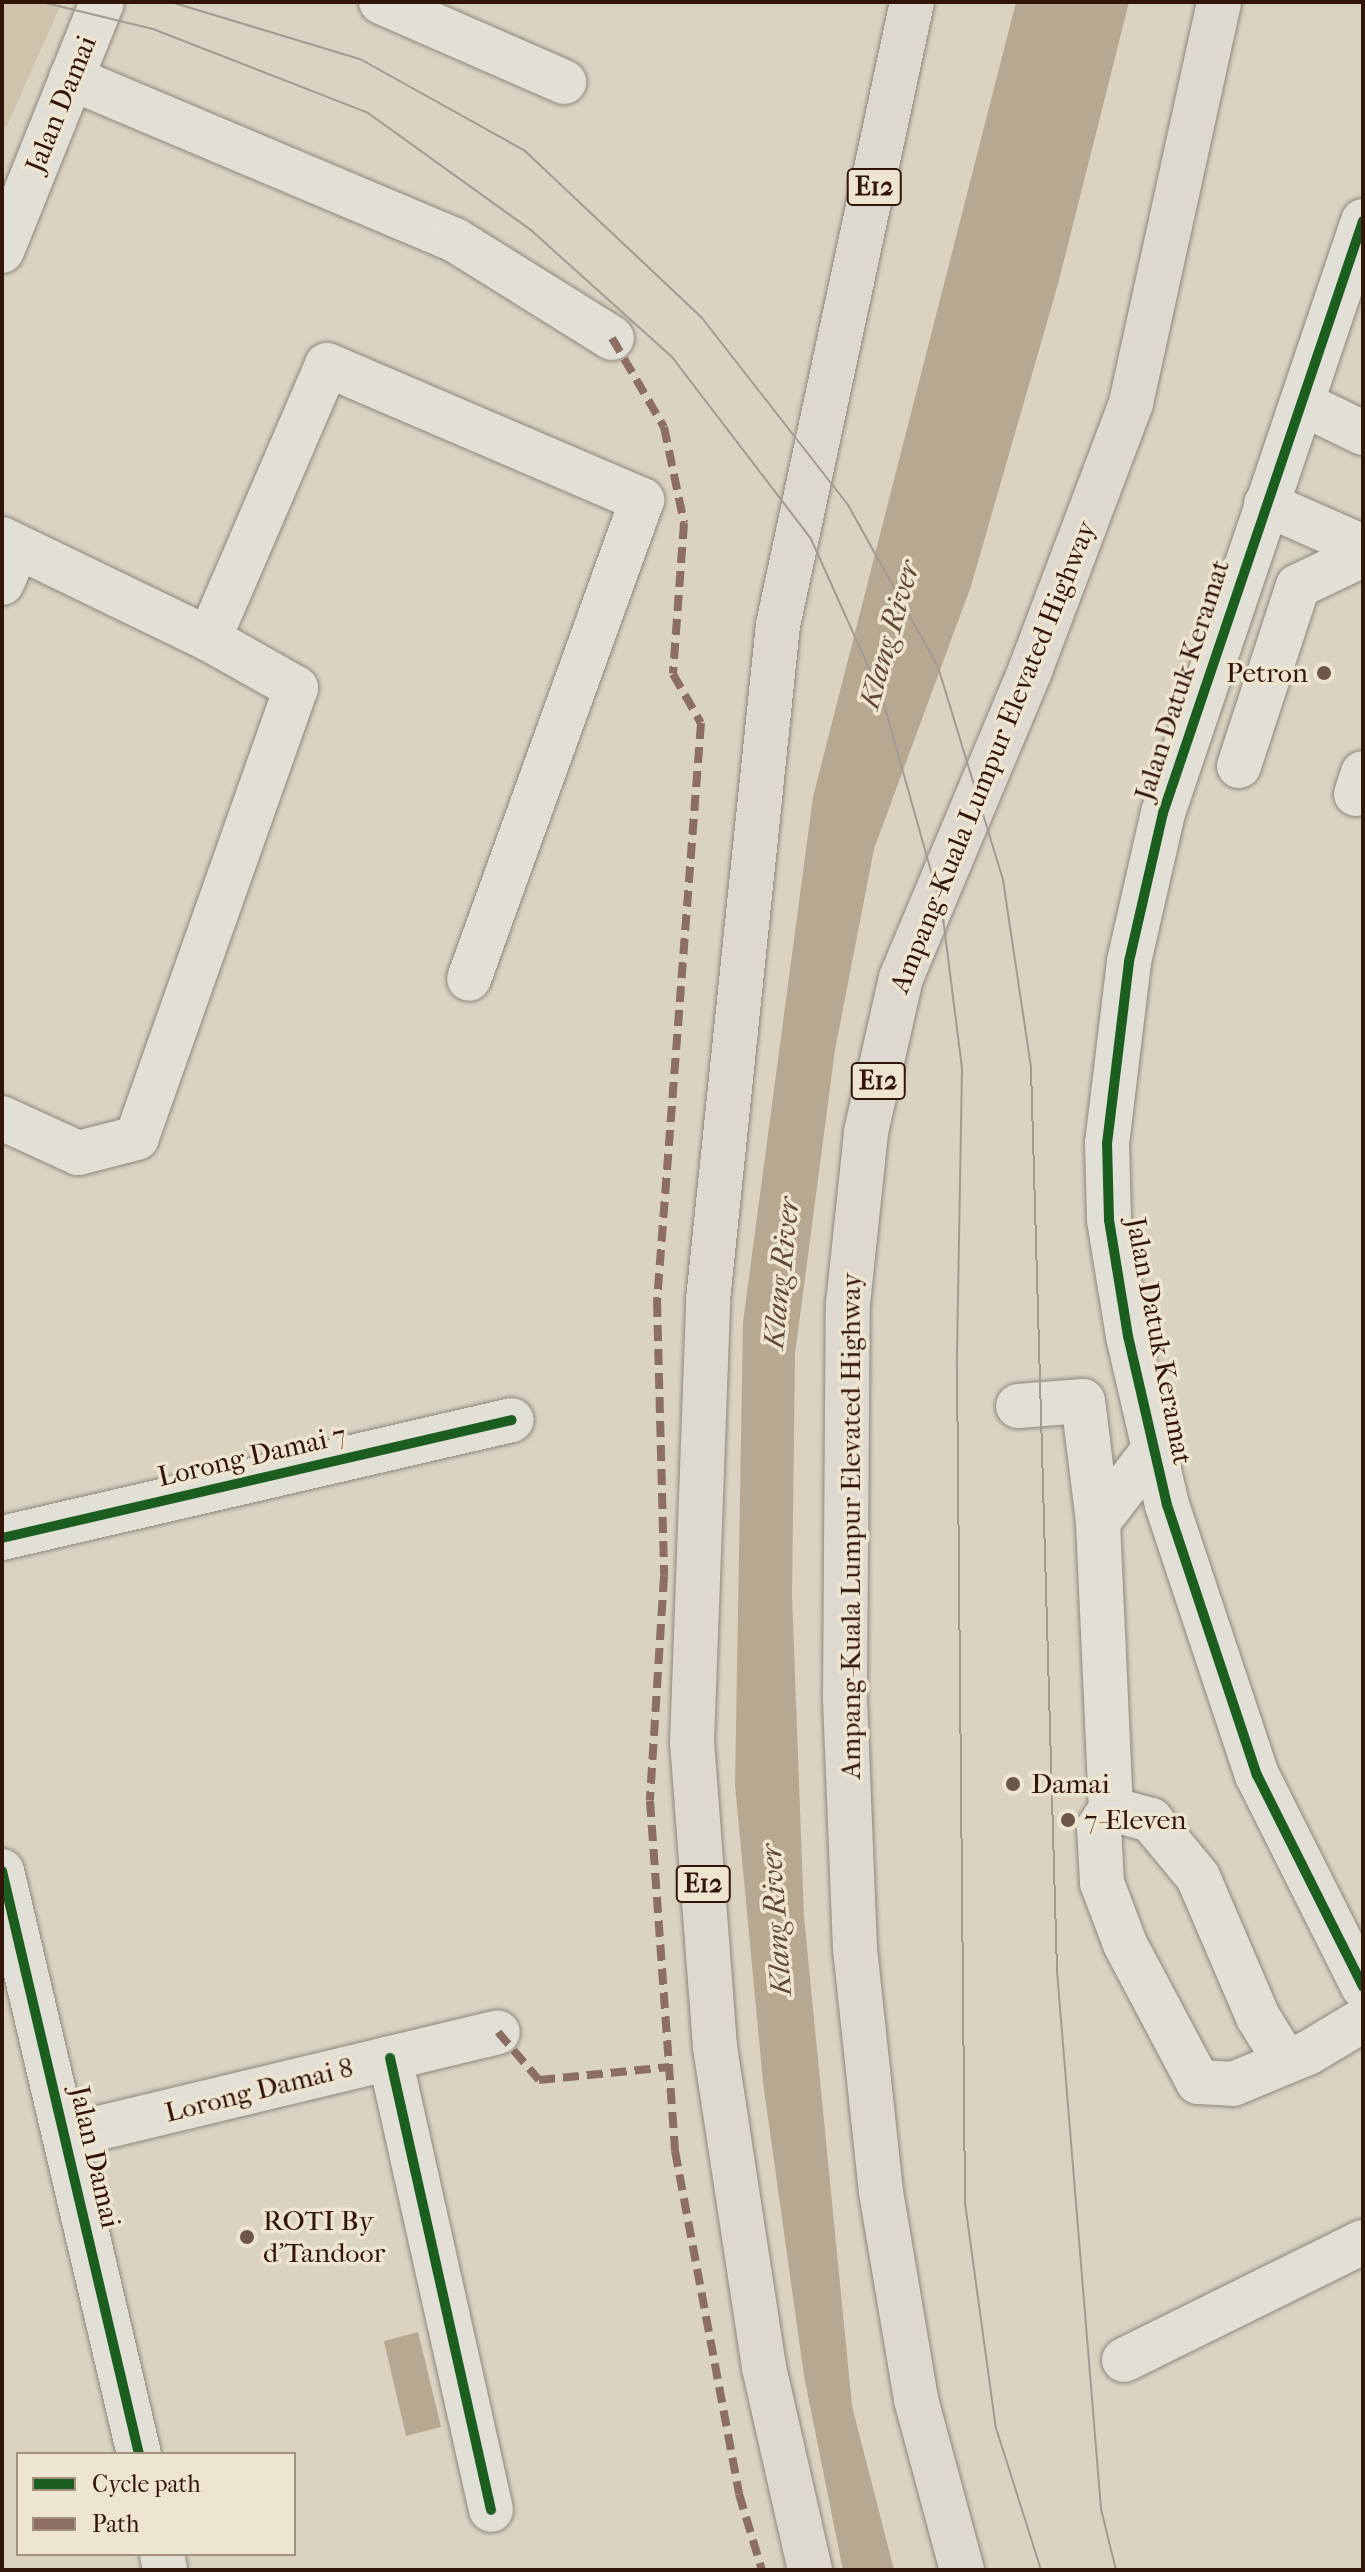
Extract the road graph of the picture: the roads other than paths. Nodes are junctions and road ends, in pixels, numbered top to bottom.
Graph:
1 (102, 2) edge
2 (381, 2) edge
3 (912, 2) edge
4 (1219, 2) edge
5 (71, 78) junction
6 (564, 82) dead end
7 (18, 162) edge
8 (1363, 221) edge
9 (2, 251) edge
10 (612, 338) dead end
11 (1303, 404) junction
12 (1363, 433) edge
13 (1266, 504) junction
14 (1363, 547) edge
15 (1363, 555) edge
16 (7, 557) edge
17 (209, 639) junction
18 (1204, 679) junction
19 (1264, 692) junction
20 (1239, 766) dead end
21 (469, 979) dead end
22 (2, 1118) edge
23 (1018, 1406) dead end
24 (512, 1420) dead end
25 (1155, 1448) junction
26 (1098, 1522) junction
27 (2, 1538) edge
28 (1111, 1809) junction
29 (2, 1871) edge
30 (1363, 1987) edge
31 (1363, 2020) edge
32 (498, 2032) dead end
33 (390, 2058) junction
34 (1284, 2059) junction
35 (66, 2136) junction
36 (1363, 2242) edge
37 (1124, 2360) dead end
38 (139, 2452) edge
39 (491, 2510) dead end
40 (810, 2570) edge
41 (962, 2570) edge

1 - 5 street, Jalan Damai
2 - 6 street
3 - 40 highway, E12
4 - 41 highway, Ampang-Kuala Lumpur Elevated Highway / E12
5 - 7 street, Jalan Damai
5 - 10 street
7 - 9 street, Jalan Damai
8 - 11 street, Jalan Datuk Keramat
11 - 12 street
11 - 13 street, Jalan Datuk Keramat
13 - 14 street
13 - 18 street, Jalan Datuk Keramat
15 - 19 street
16 - 17 street
17 - 21 street
17 - 22 street
18 - 19 street
18 - 25 street, Jalan Datuk Keramat
19 - 20 street
23 - 26 street
24 - 27 street, Lorong Damai 7
25 - 26 street
25 - 30 street, Jalan Datuk Keramat
26 - 28 street
28 - 34 street
28 - 34 street
29 - 35 street, Jalan Damai
31 - 34 street
32 - 33 street, Lorong Damai 8
33 - 35 street, Lorong Damai 8
33 - 39 street
35 - 38 street, Jalan Damai
36 - 37 street

